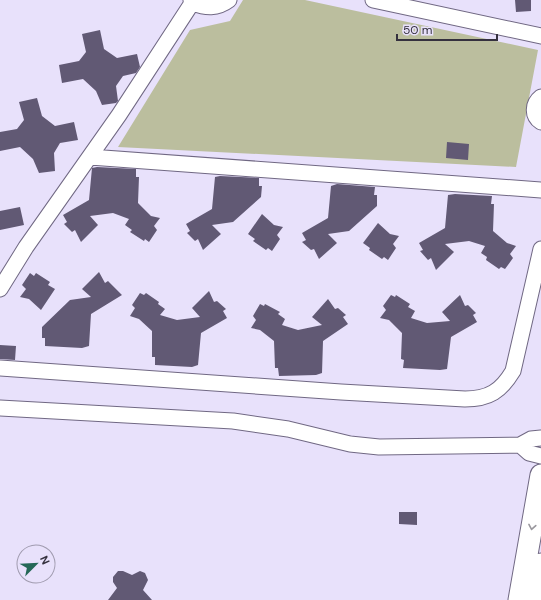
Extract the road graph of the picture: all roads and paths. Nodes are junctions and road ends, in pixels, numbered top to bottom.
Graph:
1 (229, 0) edge
2 (373, 0) edge
3 (191, 1) edge
4 (541, 36) edge
5 (541, 97) edge
6 (541, 122) edge
7 (90, 157) junction
8 (541, 190) edge
9 (541, 249) edge
10 (0, 289) edge
11 (0, 368) edge
12 (0, 408) edge
13 (541, 438) edge
14 (520, 445) junction
15 (541, 456) edge
16 (541, 475) edge
17 (541, 564) edge
18 (519, 600) edge
19 (534, 600) edge

1 - 3 street
2 - 4 street
3 - 7 street
5 - 6 street
7 - 8 street
7 - 10 street
9 - 11 street
12 - 14 street
13 - 14 street
14 - 15 street
16 -> 18 main road
17 - 19 main road

